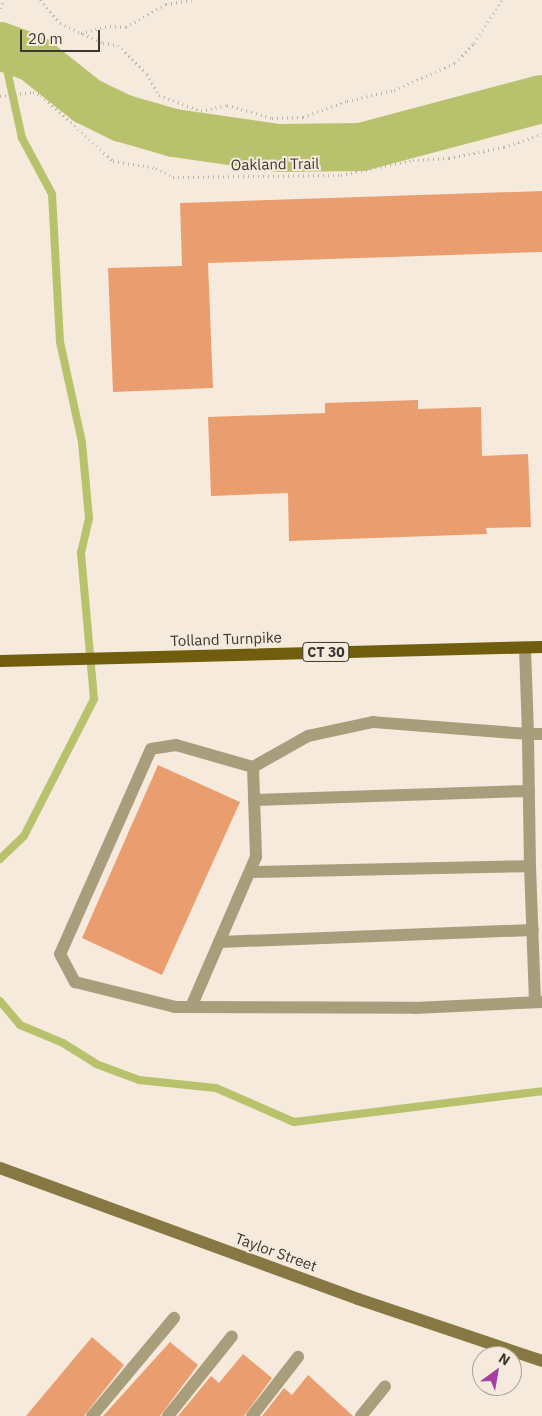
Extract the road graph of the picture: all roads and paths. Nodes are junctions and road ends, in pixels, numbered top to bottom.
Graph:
1 (4, 0) edge
2 (40, 0) edge
3 (192, 0) edge
4 (502, 0) edge
5 (0, 8) edge
6 (81, 33) junction
7 (1, 96) edge
8 (542, 134) edge
9 (542, 647) edge
10 (525, 648) junction
11 (0, 661) edge
12 (528, 734) junction
13 (542, 734) edge
14 (253, 767) junction
15 (529, 792) junction
16 (254, 800) junction
17 (534, 859) edge
18 (250, 872) junction
19 (532, 930) junction
20 (219, 942) junction
21 (539, 1002) edge
22 (191, 1008) junction
23 (0, 1168) edge
24 (174, 1318) dead end
25 (232, 1336) dead end
26 (298, 1357) dead end
27 (542, 1361) edge
28 (385, 1386) dead end
29 (92, 1416) edge
30 (168, 1416) edge
31 (252, 1416) edge
32 (361, 1416) edge

1 - 5 path
2 - 6 path
3 - 6 path
4 - 6 path
7 - 8 path, Oakland Trail
9 - 10 main road, Tolland Turnpike / CT 30
10 - 11 main road, Tolland Turnpike / CT 30
10 - 12 lane
12 - 13 lane
12 - 14 lane
12 - 15 lane
14 - 16 lane
14 - 22 lane
15 - 16 lane
15 - 17 lane
16 - 18 lane
17 - 18 lane
17 - 19 lane
18 - 20 lane
19 - 20 lane
19 - 21 lane
20 - 22 lane
21 - 22 lane
23 - 27 street, Taylor Street
24 - 29 lane
25 - 30 lane
26 - 31 lane
28 - 32 lane

